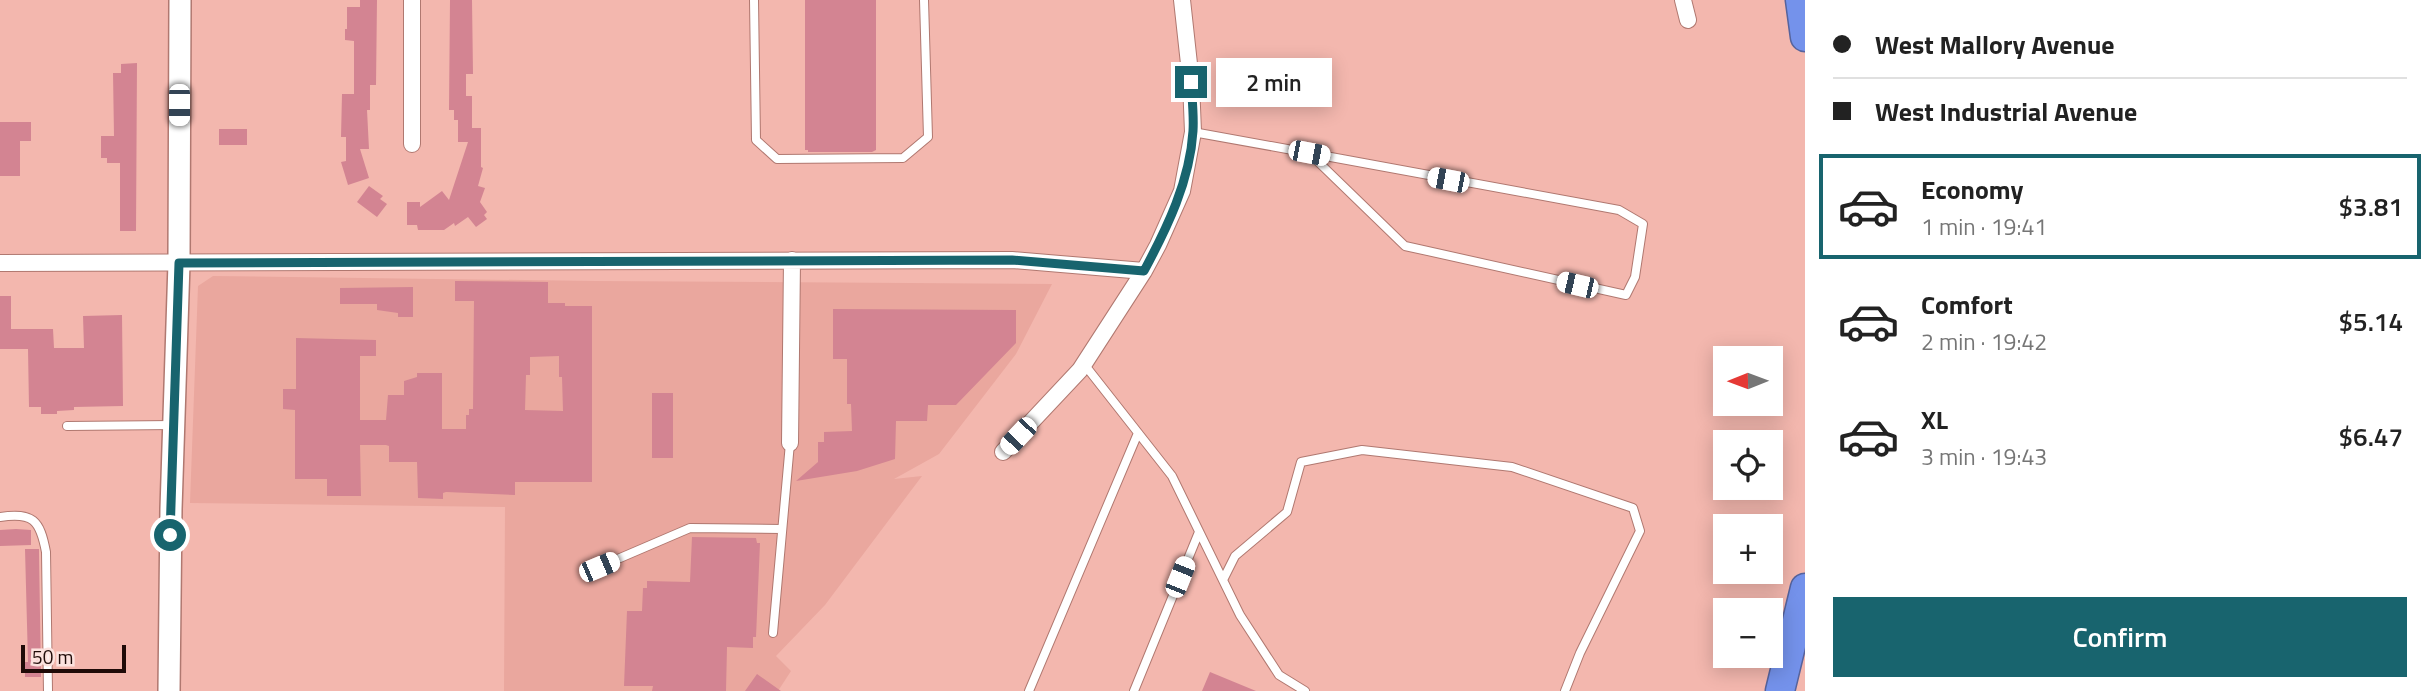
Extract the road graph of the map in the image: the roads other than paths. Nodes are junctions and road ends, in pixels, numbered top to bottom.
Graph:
1 (180, 0) edge
2 (412, 0) edge
3 (754, 0) edge
4 (925, 0) edge
5 (1182, 0) edge
6 (1683, 0) edge
7 (1800, 0) edge
8 (1688, 20) dead end
9 (1805, 37) edge
10 (1193, 132) junction
11 (412, 144) dead end
12 (1309, 153) junction
13 (792, 260) junction
14 (0, 263) edge
15 (179, 263) junction
16 (1144, 271) junction
17 (1084, 363) junction
18 (174, 425) junction
19 (67, 426) dead end
20 (1138, 433) junction
21 (790, 443) joint
22 (1003, 452) dead end
23 (0, 517) edge
24 (782, 529) junction
25 (1199, 532) junction
26 (599, 567) dead end
27 (1223, 580) junction
28 (1805, 588) edge
29 (773, 633) dead end
30 (48, 691) edge
31 (169, 691) edge
32 (1029, 691) edge
33 (1134, 691) edge
34 (1305, 691) edge
35 (1565, 691) edge
36 (1780, 691) edge

1 - 15 main road
2 - 11 street
3 - 4 lane
5 - 10 street
6 - 8 street
7 - 9 highway
10 - 12 lane
10 - 16 street
12 - 12 lane
13 - 15 street
13 - 16 street
13 - 21 street
14 - 15 street
15 - 18 main road
16 - 17 street
17 - 20 lane
17 - 22 street
18 - 19 lane
18 - 31 main road
20 - 25 lane
20 - 32 lane
21 - 24 lane
23 - 30 lane
24 - 26 lane
24 - 29 lane
25 - 27 lane
25 - 33 lane
27 - 34 lane
27 - 35 lane
28 - 36 highway

